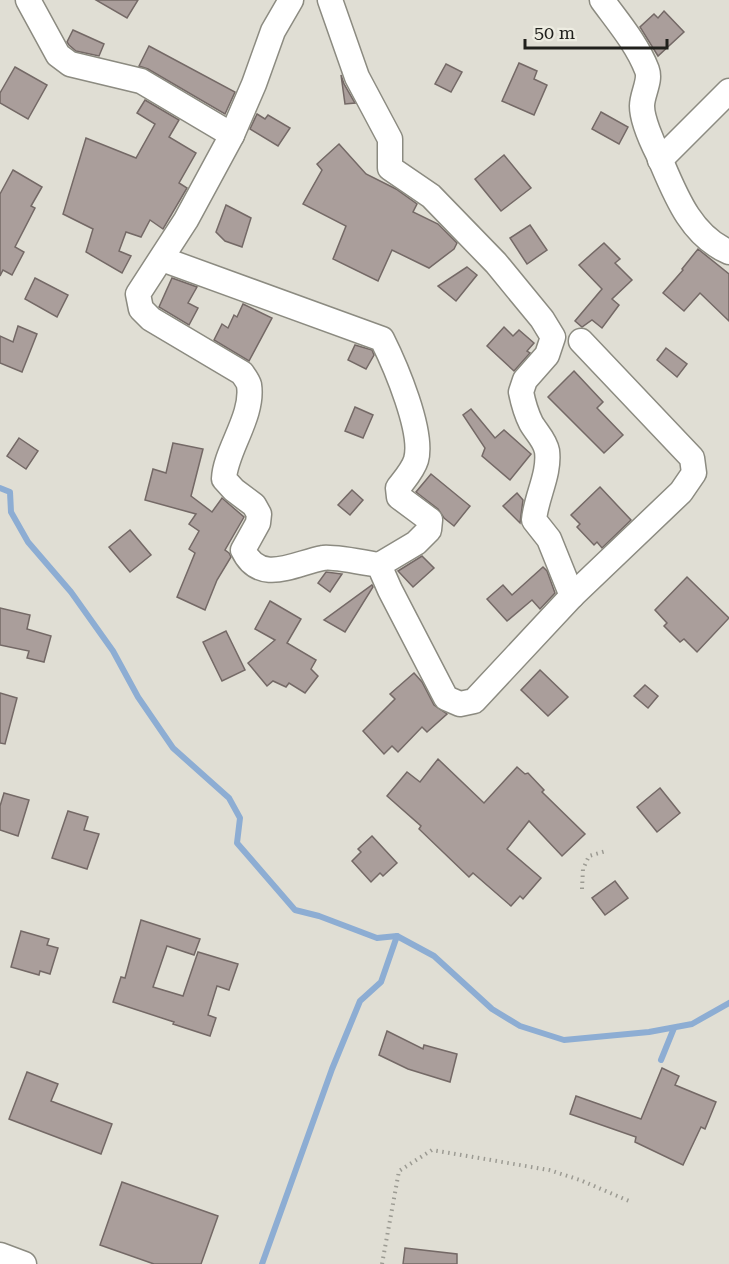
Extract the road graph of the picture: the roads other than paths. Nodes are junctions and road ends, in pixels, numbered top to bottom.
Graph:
1 (28, 0) edge
2 (291, 0) edge
3 (330, 0) edge
4 (614, 5) edge
5 (729, 92) edge
6 (232, 135) junction
7 (660, 160) junction
8 (729, 252) edge
9 (162, 260) junction
10 (581, 341) dead end
11 (379, 565) junction
12 (572, 596) junction
13 (0, 1255) edge
14 (24, 1264) edge

1 - 6 street
2 - 6 street
3 - 12 street
4 - 7 street
5 - 7 street
6 - 9 street
7 - 8 street
9 - 11 street
9 - 11 street
10 - 12 street
11 - 12 street
13 - 14 street

